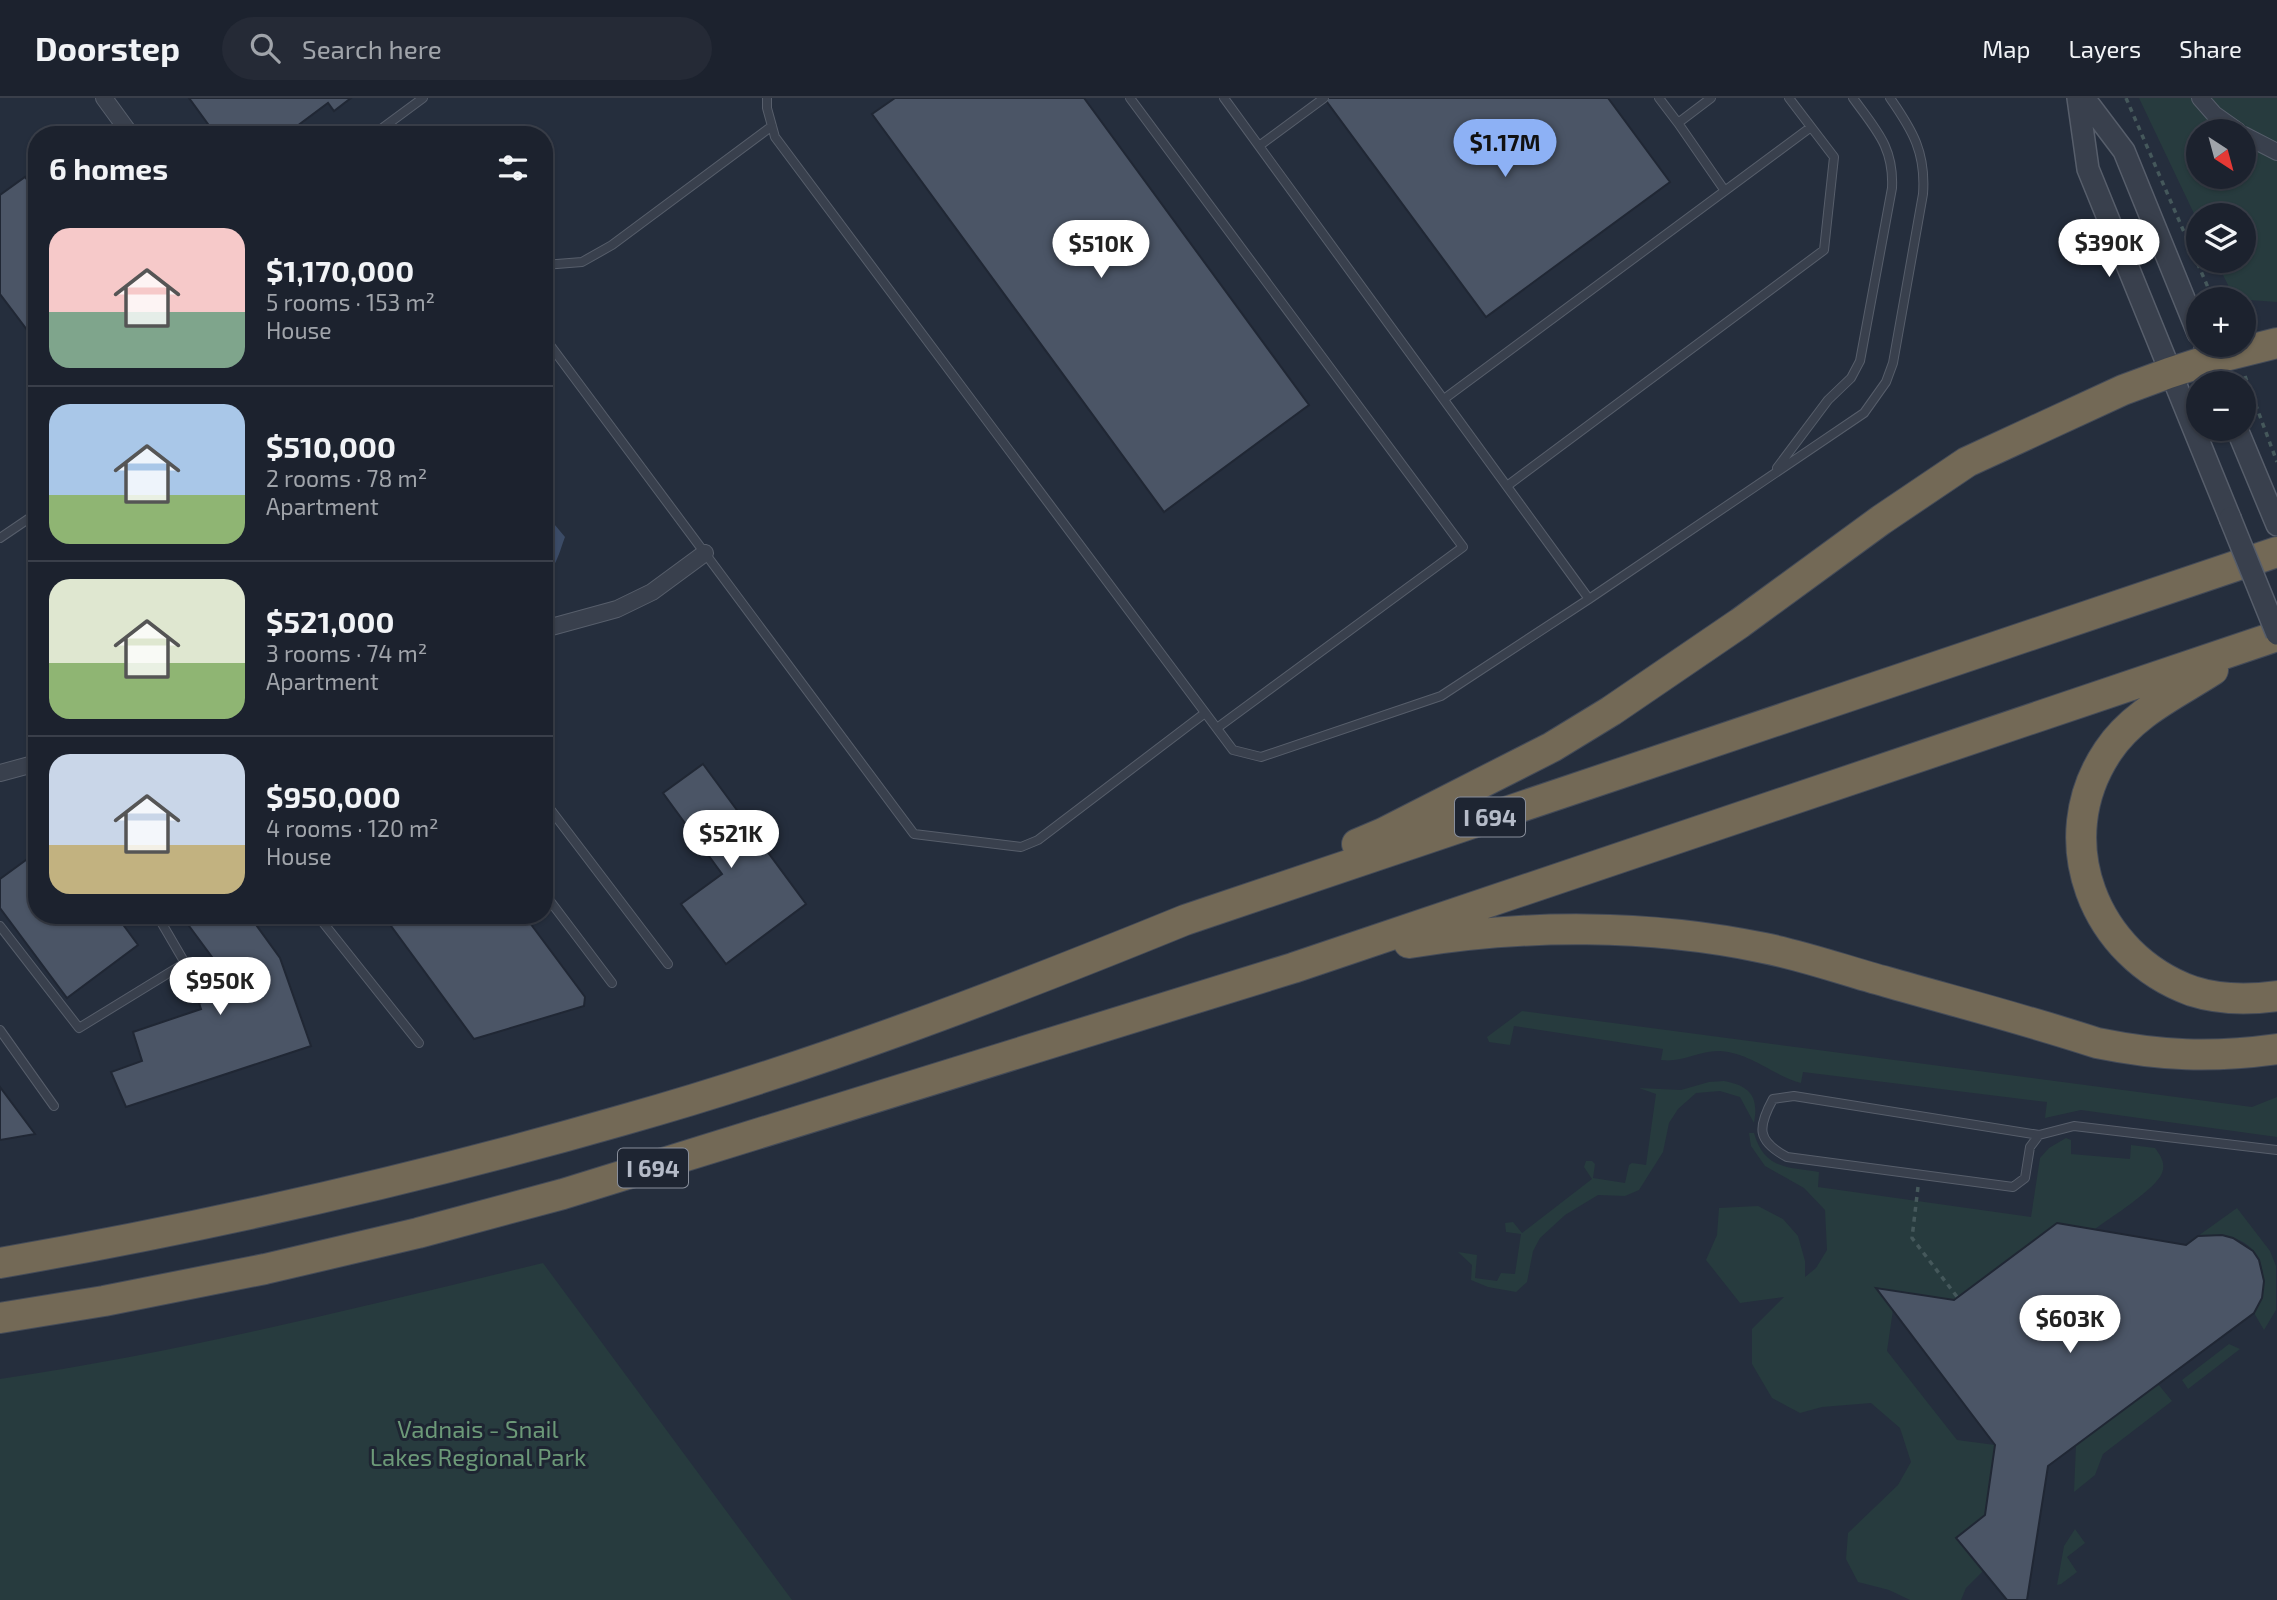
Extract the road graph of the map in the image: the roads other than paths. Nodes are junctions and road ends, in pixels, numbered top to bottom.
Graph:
1 (104, 98) edge
2 (423, 98) edge
3 (767, 98) edge
4 (1130, 98) edge
5 (1224, 98) edge
6 (1324, 98) edge
7 (1659, 98) edge
8 (1711, 98) edge
9 (1789, 98) edge
10 (1853, 98) edge
11 (1890, 98) edge
12 (2078, 98) edge
13 (2084, 98) edge
14 (2200, 98) edge
15 (2221, 119) edge
16 (1678, 123) junction
17 (124, 126) edge
18 (385, 126) edge
19 (772, 126) junction
20 (1811, 127) junction
21 (2256, 141) edge
22 (1259, 146) junction
23 (2277, 152) edge
24 (1725, 191) junction
25 (553, 264) edge
26 (2186, 293) edge
27 (2277, 343) edge
28 (2256, 347) edge
29 (553, 349) edge
30 (2208, 357) edge
31 (2169, 373) junction
32 (1444, 399) junction
33 (2242, 441) edge
34 (1773, 473) junction
35 (1507, 485) junction
36 (28, 519) edge
37 (2277, 525) edge
38 (0, 538) edge
39 (2277, 552) edge
40 (705, 553) junction
41 (1589, 599) junction
42 (553, 627) edge
43 (2270, 638) edge
44 (1205, 713) junction
45 (1217, 728) junction
46 (28, 765) edge
47 (0, 773) edge
48 (553, 813) edge
49 (553, 905) edge
50 (1217, 909) junction
51 (162, 924) edge
52 (324, 924) edge
53 (0, 926) edge
54 (668, 964) dead end
55 (1293, 968) junction
56 (612, 983) dead end
57 (2277, 996) edge
58 (0, 1030) edge
59 (419, 1043) dead end
60 (2277, 1049) edge
61 (54, 1106) dead end
62 (2039, 1135) junction
63 (2277, 1150) edge
64 (0, 1263) edge
65 (0, 1318) edge

1 - 17 street
2 - 18 lane
3 - 19 lane
4 - 45 lane
5 - 22 lane
6 - 22 lane
7 - 16 lane
8 - 16 lane
9 - 20 lane
10 - 34 lane
11 - 34 lane
12 - 31 street
13 - 26 street
14 - 15 street
16 - 24 lane
19 - 25 lane
19 - 44 lane
20 - 24 lane
20 - 35 lane
21 - 23 street
22 - 32 lane
24 - 32 lane
27 - 28 highway
29 - 40 lane
30 - 31 highway
31 - 43 street, bridge
31 - 50 highway
32 - 35 lane
33 - 37 street
34 - 41 lane
35 - 41 lane
36 - 38 lane
39 - 50 highway, I 694
40 - 42 street
40 - 44 lane
41 - 45 lane
43 - 55 highway, I 694
43 - 57 highway
44 - 45 lane
46 - 47 street
48 - 54 lane
49 - 56 lane
50 - 64 highway, I 694
51 - 53 lane
52 - 59 lane
55 - 60 highway
55 - 65 highway, I 694
58 - 61 lane
62 - 62 lane
62 - 63 lane

